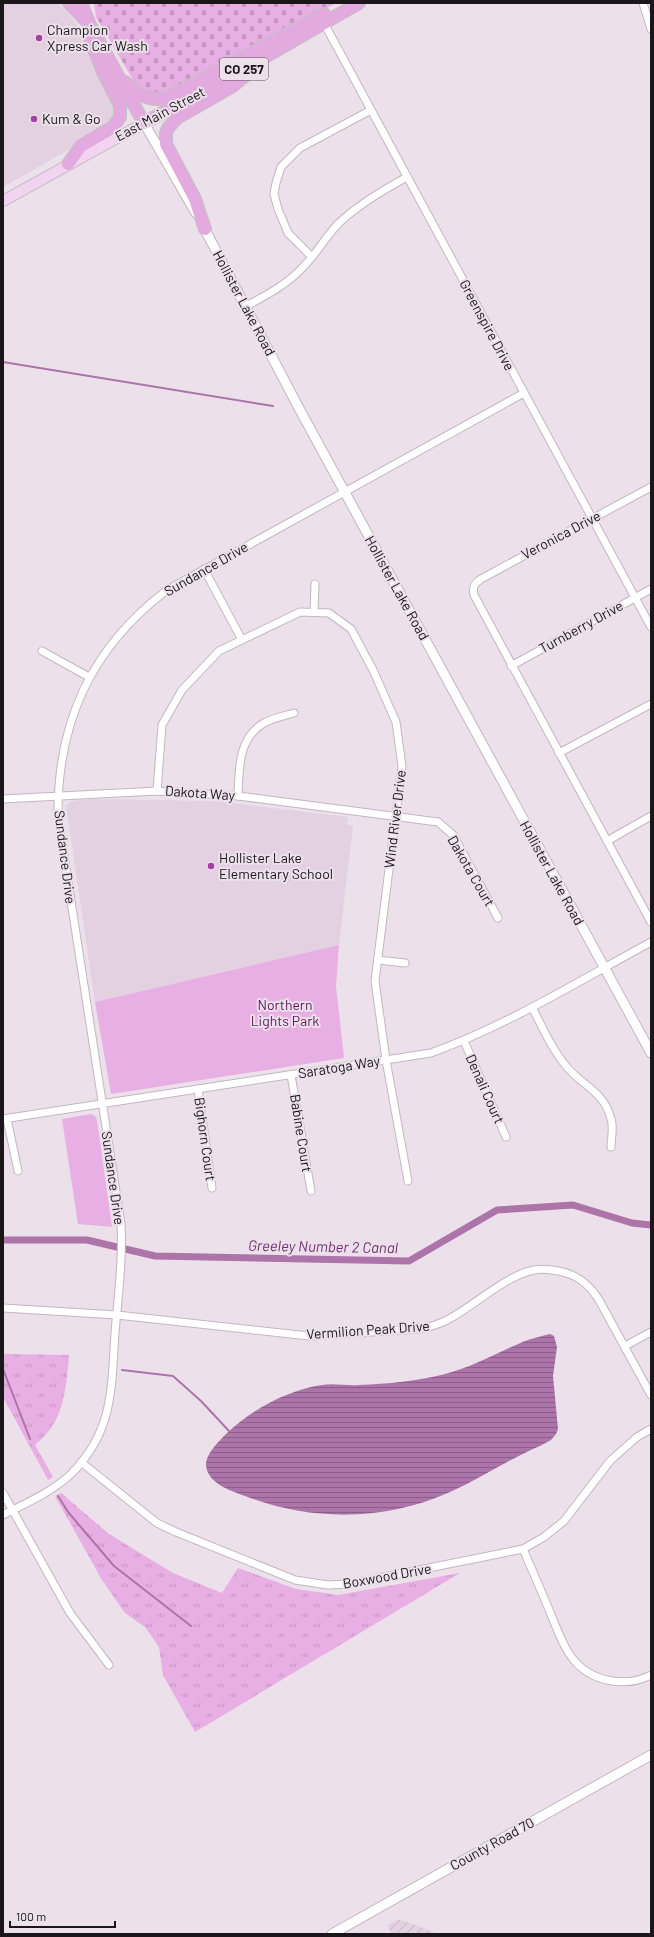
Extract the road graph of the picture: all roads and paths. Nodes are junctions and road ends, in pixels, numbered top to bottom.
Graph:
1 (69, 3) edge
2 (81, 3) edge
3 (344, 3) edge
4 (359, 3) edge
5 (643, 3) edge
6 (324, 23) junction
7 (90, 25) junction
8 (651, 29) edge
9 (270, 54) junction
10 (118, 75) junction
11 (371, 110) junction
12 (144, 123) junction
13 (68, 164) junction
14 (407, 177) junction
15 (3, 201) edge
16 (205, 229) junction
17 (312, 257) junction
18 (246, 306) junction
19 (524, 393) junction
20 (651, 488) edge
21 (345, 492) junction
22 (592, 518) junction
23 (204, 569) junction
24 (315, 584) dead end
25 (651, 589) edge
26 (635, 598) junction
27 (314, 612) junction
28 (651, 627) edge
29 (242, 640) junction
30 (42, 651) dead end
31 (511, 666) junction
32 (89, 677) junction
33 (651, 704) edge
34 (294, 713) dead end
35 (559, 753) junction
36 (157, 790) junction
37 (58, 796) junction
38 (238, 796) junction
39 (3, 799) edge
40 (396, 816) junction
41 (651, 816) edge
42 (608, 841) junction
43 (498, 918) dead end
44 (651, 922) edge
45 (651, 942) edge
46 (378, 960) junction
47 (405, 963) dead end
48 (604, 968) junction
49 (532, 1007) junction
50 (464, 1041) junction
51 (651, 1053) edge
52 (386, 1060) junction
53 (291, 1074) junction
54 (198, 1089) junction
55 (102, 1103) junction
56 (5, 1119) edge
57 (506, 1137) dead end
58 (611, 1147) dead end
59 (18, 1171) dead end
60 (408, 1181) dead end
61 (212, 1188) dead end
62 (311, 1191) dead end
63 (3, 1308) edge
64 (117, 1315) junction
65 (651, 1332) edge
66 (625, 1346) junction
67 (651, 1395) edge
68 (651, 1429) edge
69 (81, 1462) junction
70 (3, 1493) edge
71 (13, 1510) junction
72 (3, 1515) edge
73 (523, 1549) junction
74 (109, 1665) dead end
75 (651, 1675) edge
76 (651, 1755) edge
77 (332, 1934) edge

1 - 7 main road
2 - 7 main road
3 - 10 main road
4 - 6 main road, East Main Street / CO 257
5 - 8 street
6 - 9 main road, East Main Street / CO 257
6 - 11 street, Greenspire Drive
7 - 10 main road
7 - 13 main road
9 - 12 main road, East Main Street / CO 257
9 - 16 main road
10 - 12 main road
11 - 14 street, Greenspire Drive
11 - 17 street
12 - 13 main road, East Main Street
12 - 16 street, Hollister Lake Road
13 - 15 main road, East Main Street
14 - 17 street
14 - 19 street, Greenspire Drive
16 - 18 street, Hollister Lake Road
17 - 18 street
18 - 21 street, Hollister Lake Road
19 - 21 street, Sundance Drive
19 - 22 street, Greenspire Drive
20 - 22 street, Veronica Drive
21 - 23 street, Sundance Drive
21 - 48 street, Hollister Lake Road
22 - 26 street, Greenspire Drive
22 - 31 street, Veronica Drive
23 - 29 street
23 - 32 street, Sundance Drive
24 - 27 street
25 - 26 street, Turnberry Drive
26 - 28 street, Greenspire Drive
26 - 31 street, Turnberry Drive
27 - 29 street, Wind River Drive
27 - 40 street, Wind River Drive
29 - 36 street, Wind River Drive
30 - 32 street
31 - 35 street
32 - 37 street, Sundance Drive
33 - 35 street
34 - 38 street
35 - 42 street
36 - 37 street, Dakota Way
36 - 38 street, Dakota Way
37 - 39 street, Dakota Way
37 - 55 street, Sundance Drive
38 - 40 street, Dakota Way
40 - 43 street, Dakota Court
40 - 46 street, Wind River Drive
41 - 42 street
42 - 44 street
45 - 48 street, Saratoga Way
46 - 47 street
46 - 52 street, Wind River Drive
48 - 49 street, Saratoga Way
48 - 51 street, Hollister Lake Road
49 - 50 street, Saratoga Way
49 - 58 street
50 - 52 street, Saratoga Way
50 - 57 street, Denali Court
52 - 53 street, Saratoga Way
52 - 60 street, Wind River Drive
53 - 54 street, Saratoga Way
53 - 62 street, Babine Court
54 - 55 street, Saratoga Way
54 - 61 street, Bighorn Court
55 - 56 street, Saratoga Way
55 - 64 street, Sundance Drive
56 - 59 street
63 - 64 street, Vermilion Peak Drive
64 - 66 street, Vermilion Peak Drive
64 - 69 street, Sundance Drive
65 - 66 street
66 - 67 street, Vermilion Peak Drive
68 - 73 street, Boxwood Drive
69 - 71 street, Sundance Drive
69 - 73 street, Boxwood Drive
70 - 71 street
71 - 72 street, Sundance Drive
71 - 74 street
73 - 75 street
76 - 77 street, County Road 70

